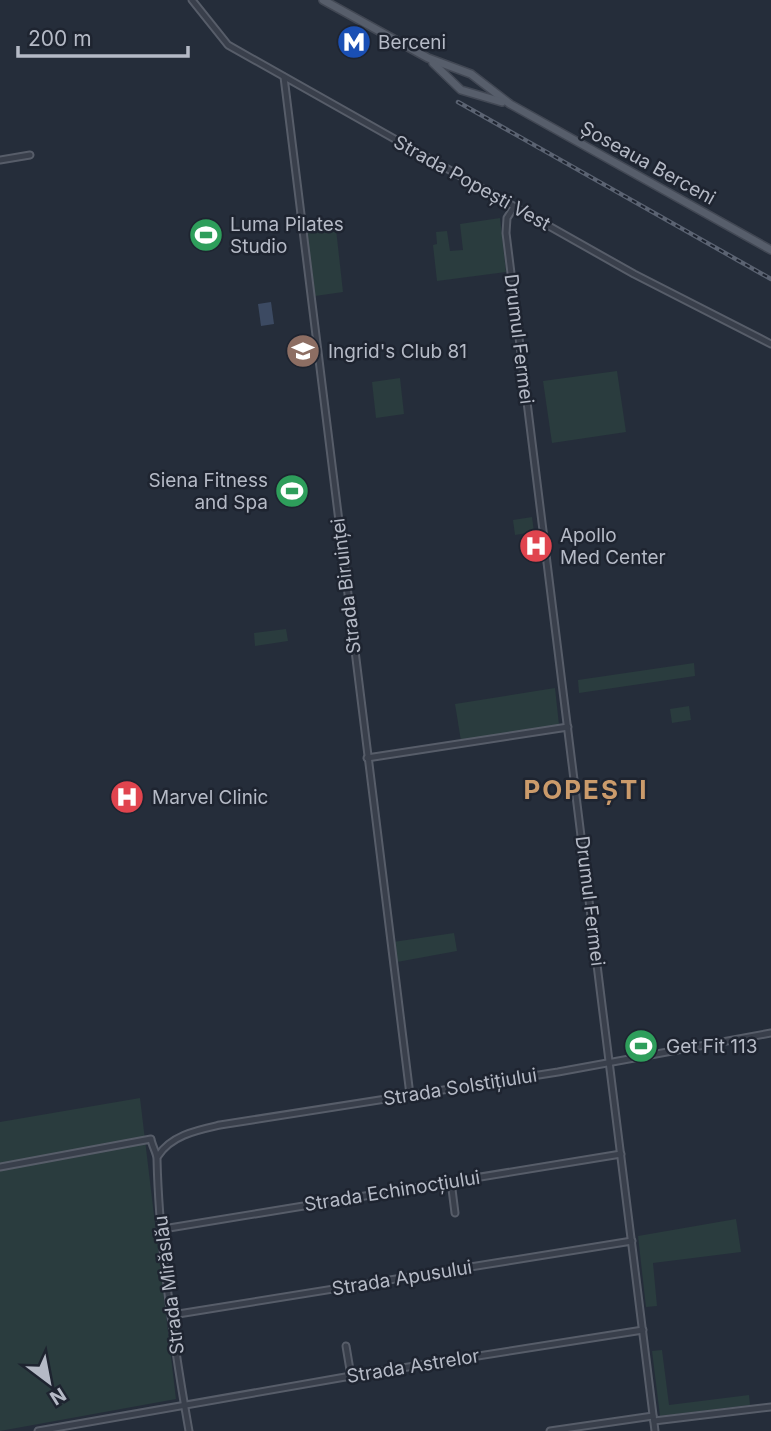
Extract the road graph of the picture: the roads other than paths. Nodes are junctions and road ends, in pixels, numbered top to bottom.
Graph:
1 (192, 0) edge
2 (323, 0) edge
3 (428, 58) junction
4 (465, 73) junction
5 (284, 77) junction
6 (475, 78) junction
7 (457, 85) junction
8 (470, 92) junction
9 (510, 104) junction
10 (30, 155) dead end
11 (0, 160) edge
12 (514, 207) junction
13 (771, 250) edge
14 (771, 344) edge
15 (568, 727) junction
16 (367, 758) junction
17 (771, 1033) edge
18 (610, 1062) junction
19 (410, 1095) junction
20 (621, 1154) junction
21 (158, 1156) junction
22 (0, 1167) edge
23 (451, 1181) junction
24 (456, 1213) dead end
25 (163, 1229) junction
26 (632, 1241) junction
27 (172, 1315) junction
28 (643, 1330) junction
29 (346, 1346) dead end
30 (351, 1376) junction
31 (184, 1404) junction
32 (771, 1408) edge
33 (654, 1419) junction
34 (56, 1429) edge
35 (38, 1431) edge
36 (188, 1431) edge
37 (550, 1431) edge
38 (655, 1431) edge

1 - 5 street, Strada Popești Vest
2 - 3 main road, Șoseaua Berceni
3 - 4 main road, Șoseaua Berceni
3 - 7 main road, Șoseaua Berceni
4 - 6 main road, Șoseaua Berceni
4 - 7 main road
5 - 12 street, Strada Popești Vest
5 - 16 street, Strada Biruinței
6 - 8 main road
6 - 9 main road, Șoseaua Berceni
7 - 8 main road, Șoseaua Berceni
8 - 9 main road, Șoseaua Berceni
9 - 13 main road, Șoseaua Berceni
10 - 11 street
12 - 14 street, Strada Popești Vest
12 - 15 street, Drumul Fermei
15 - 16 street
15 - 18 street, Drumul Fermei
16 - 19 street, Strada Biruinței
17 - 18 street, Strada Solstițiului
18 - 19 street, Strada Solstițiului
18 - 20 street, Drumul Fermei
19 - 21 street, Strada Solstițiului
20 - 23 street, Strada Echinocțiului
20 - 26 street, Drumul Fermei
21 - 22 street, Strada Mirăslău
21 - 25 street, Strada Mirăslău
23 - 24 street
23 - 25 street, Strada Echinocțiului
25 - 27 street, Strada Mirăslău
26 - 27 street, Strada Apusului
26 - 28 street, Drumul Fermei
27 - 31 street, Strada Mirăslău
28 - 30 street, Strada Astrelor
28 - 33 street, Drumul Fermei
29 - 30 street
30 - 31 street, Strada Astrelor
31 - 34 street, Strada Astrelor
31 - 36 street, Strada Mirăslău
32 - 33 street
33 - 37 street
33 - 38 street, Drumul Fermei
34 - 35 street, Strada Astrelor

